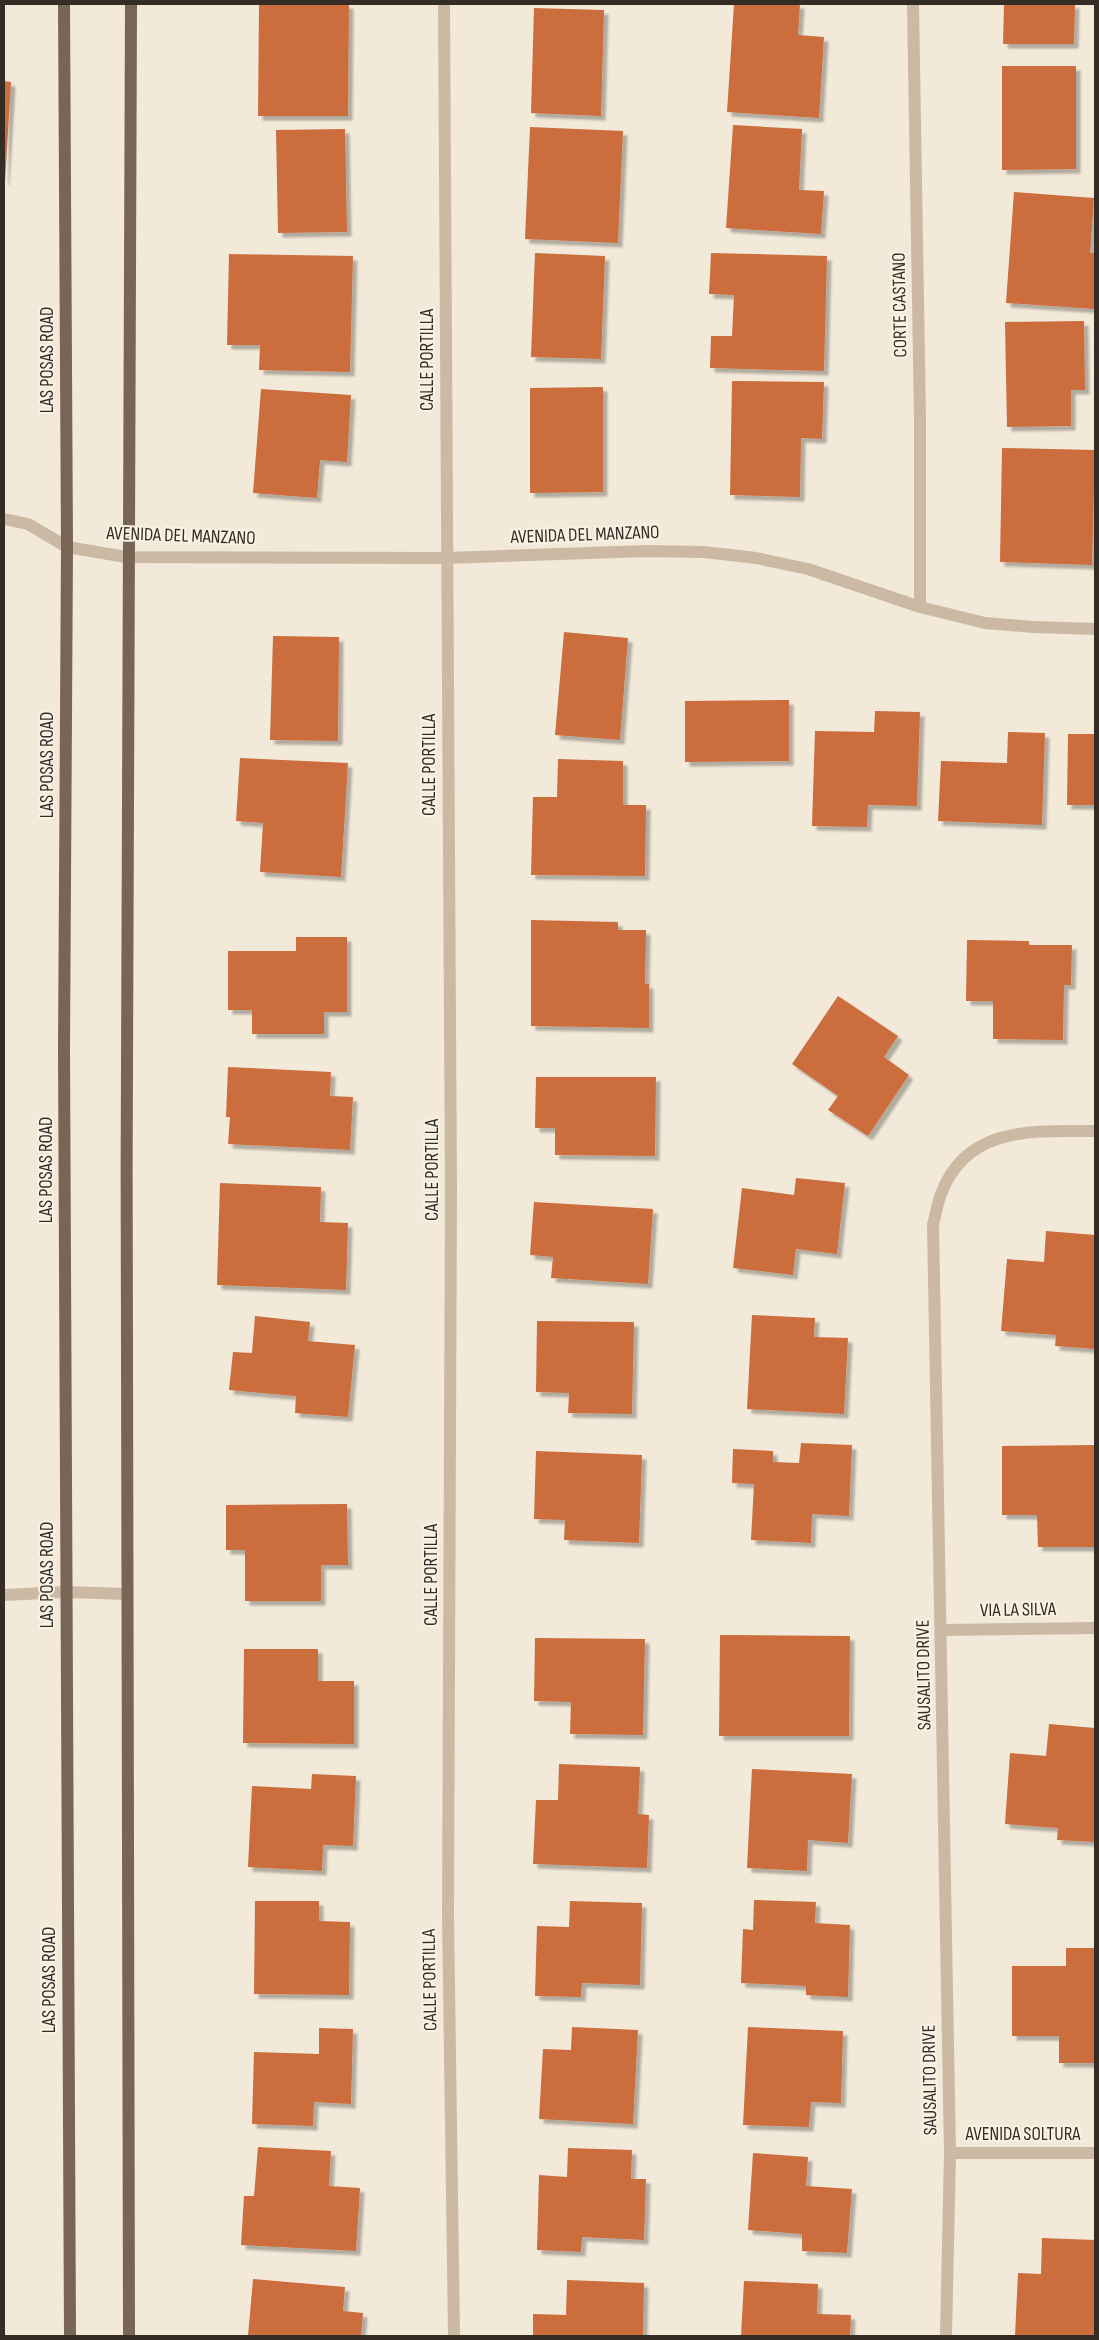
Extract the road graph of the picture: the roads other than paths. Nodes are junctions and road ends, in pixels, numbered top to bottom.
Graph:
1 (64, 4) edge
2 (131, 4) edge
3 (444, 4) edge
4 (913, 4) edge
5 (4, 519) edge
6 (67, 547) junction
7 (126, 557) junction
8 (447, 558) junction
9 (920, 606) junction
10 (1095, 629) edge
11 (1095, 1131) edge
12 (66, 1592) junction
13 (4, 1594) edge
14 (126, 1594) junction
15 (1095, 1628) edge
16 (942, 1630) junction
17 (950, 2153) junction
18 (1095, 2154) edge
19 (70, 2336) edge
20 (129, 2336) edge
21 (454, 2336) edge
22 (946, 2336) edge

1 - 6 main road, LAS POSAS ROAD
2 - 7 main road
3 - 8 street, CALLE PORTILLA
4 - 9 street, CORTE CASTANO
5 - 6 street
6 - 7 street, AVENIDA DEL MANZANO
6 - 12 main road, LAS POSAS ROAD
7 - 8 street, AVENIDA DEL MANZANO
7 - 14 main road
8 - 9 street, AVENIDA DEL MANZANO
8 - 21 street, CALLE PORTILLA
9 - 10 street, AVENIDA DEL MANZANO
11 - 16 street, SAUSALITO DRIVE
12 - 13 street
12 - 14 street
12 - 19 main road, LAS POSAS ROAD
14 - 20 main road
15 - 16 street, VIA LA SILVA
16 - 17 street, SAUSALITO DRIVE
17 - 18 street, AVENIDA SOLTURA
17 - 22 street, SAUSALITO DRIVE

